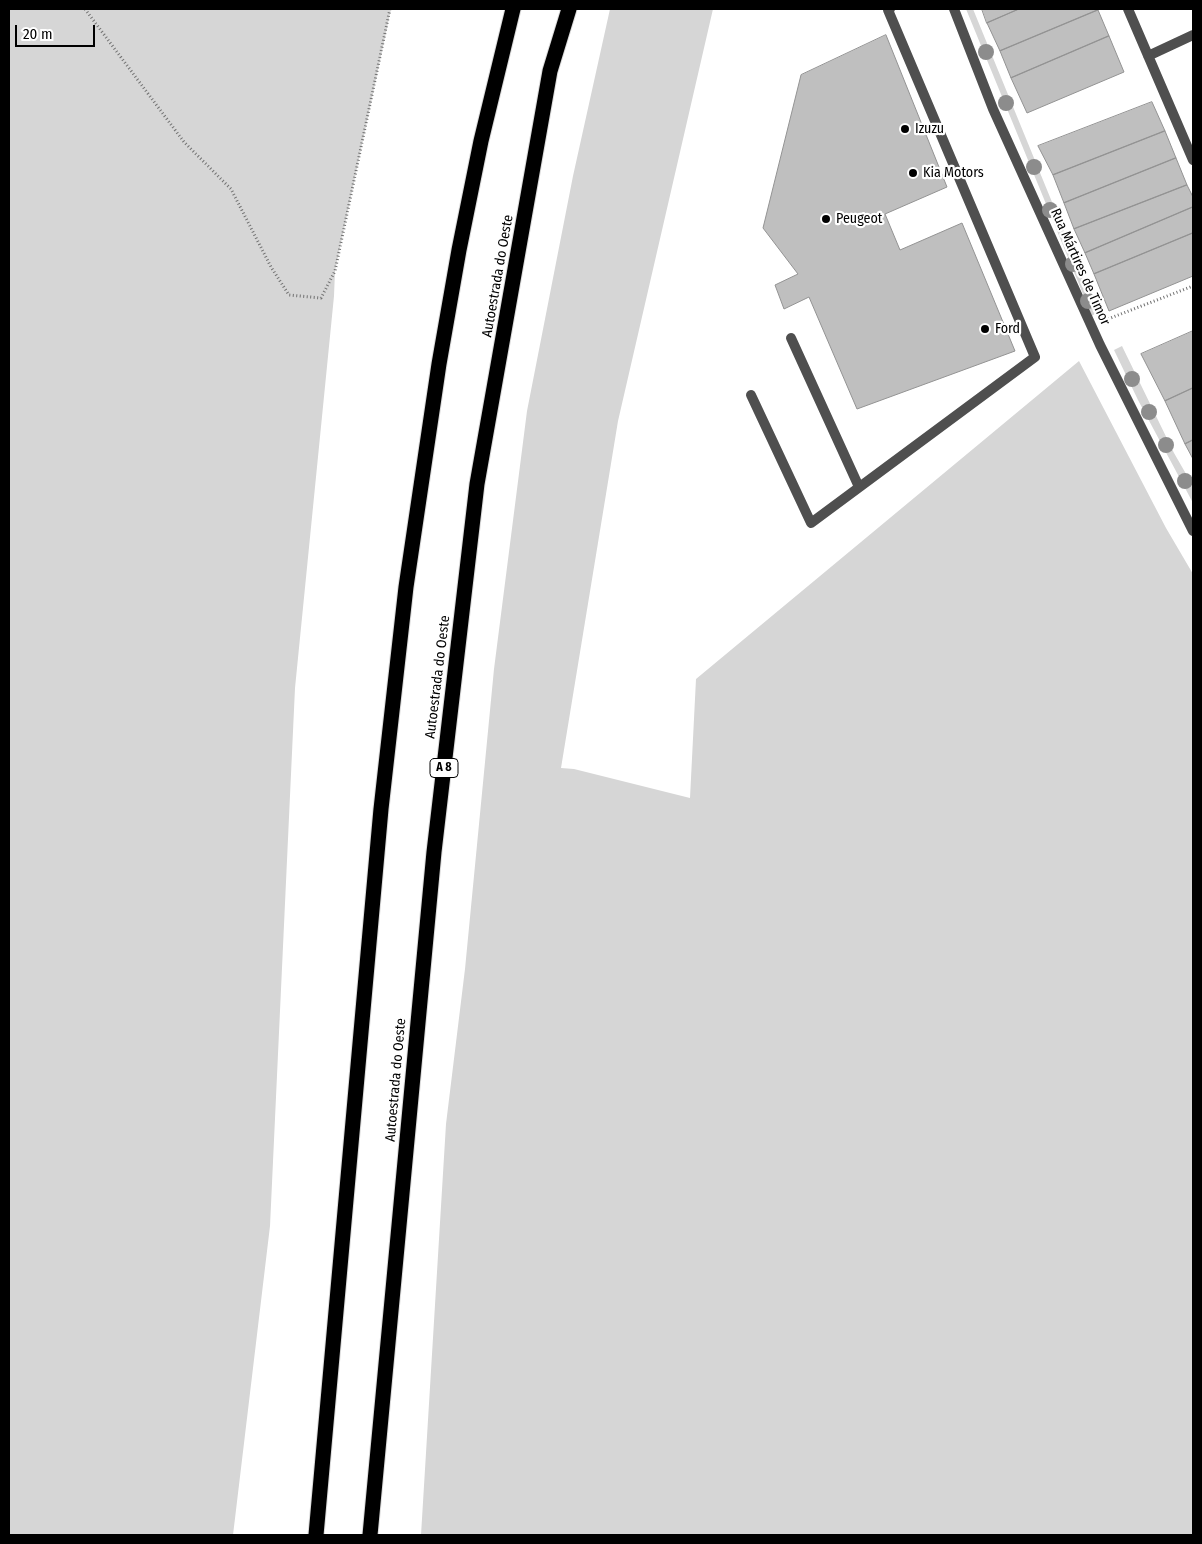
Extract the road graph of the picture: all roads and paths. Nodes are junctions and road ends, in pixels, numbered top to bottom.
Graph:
1 (85, 9) edge
2 (390, 9) edge
3 (513, 9) edge
4 (569, 9) edge
5 (890, 9) edge
6 (954, 9) edge
7 (1128, 9) edge
8 (1193, 35) edge
9 (1148, 56) junction
10 (1193, 160) edge
11 (1193, 286) edge
12 (1105, 320) dead end
13 (791, 338) dead end
14 (751, 395) dead end
15 (859, 487) junction
16 (1193, 531) edge
17 (316, 1535) edge
18 (370, 1535) edge

1 - 2 path
3 - 17 highway
4 - 18 highway, Autoestrada do Oeste / A 8
5 - 15 street
6 - 16 street, Rua Mártires de Timor
7 - 9 street
8 - 9 street
9 - 10 street
11 - 12 path
13 - 15 street
14 - 15 street

